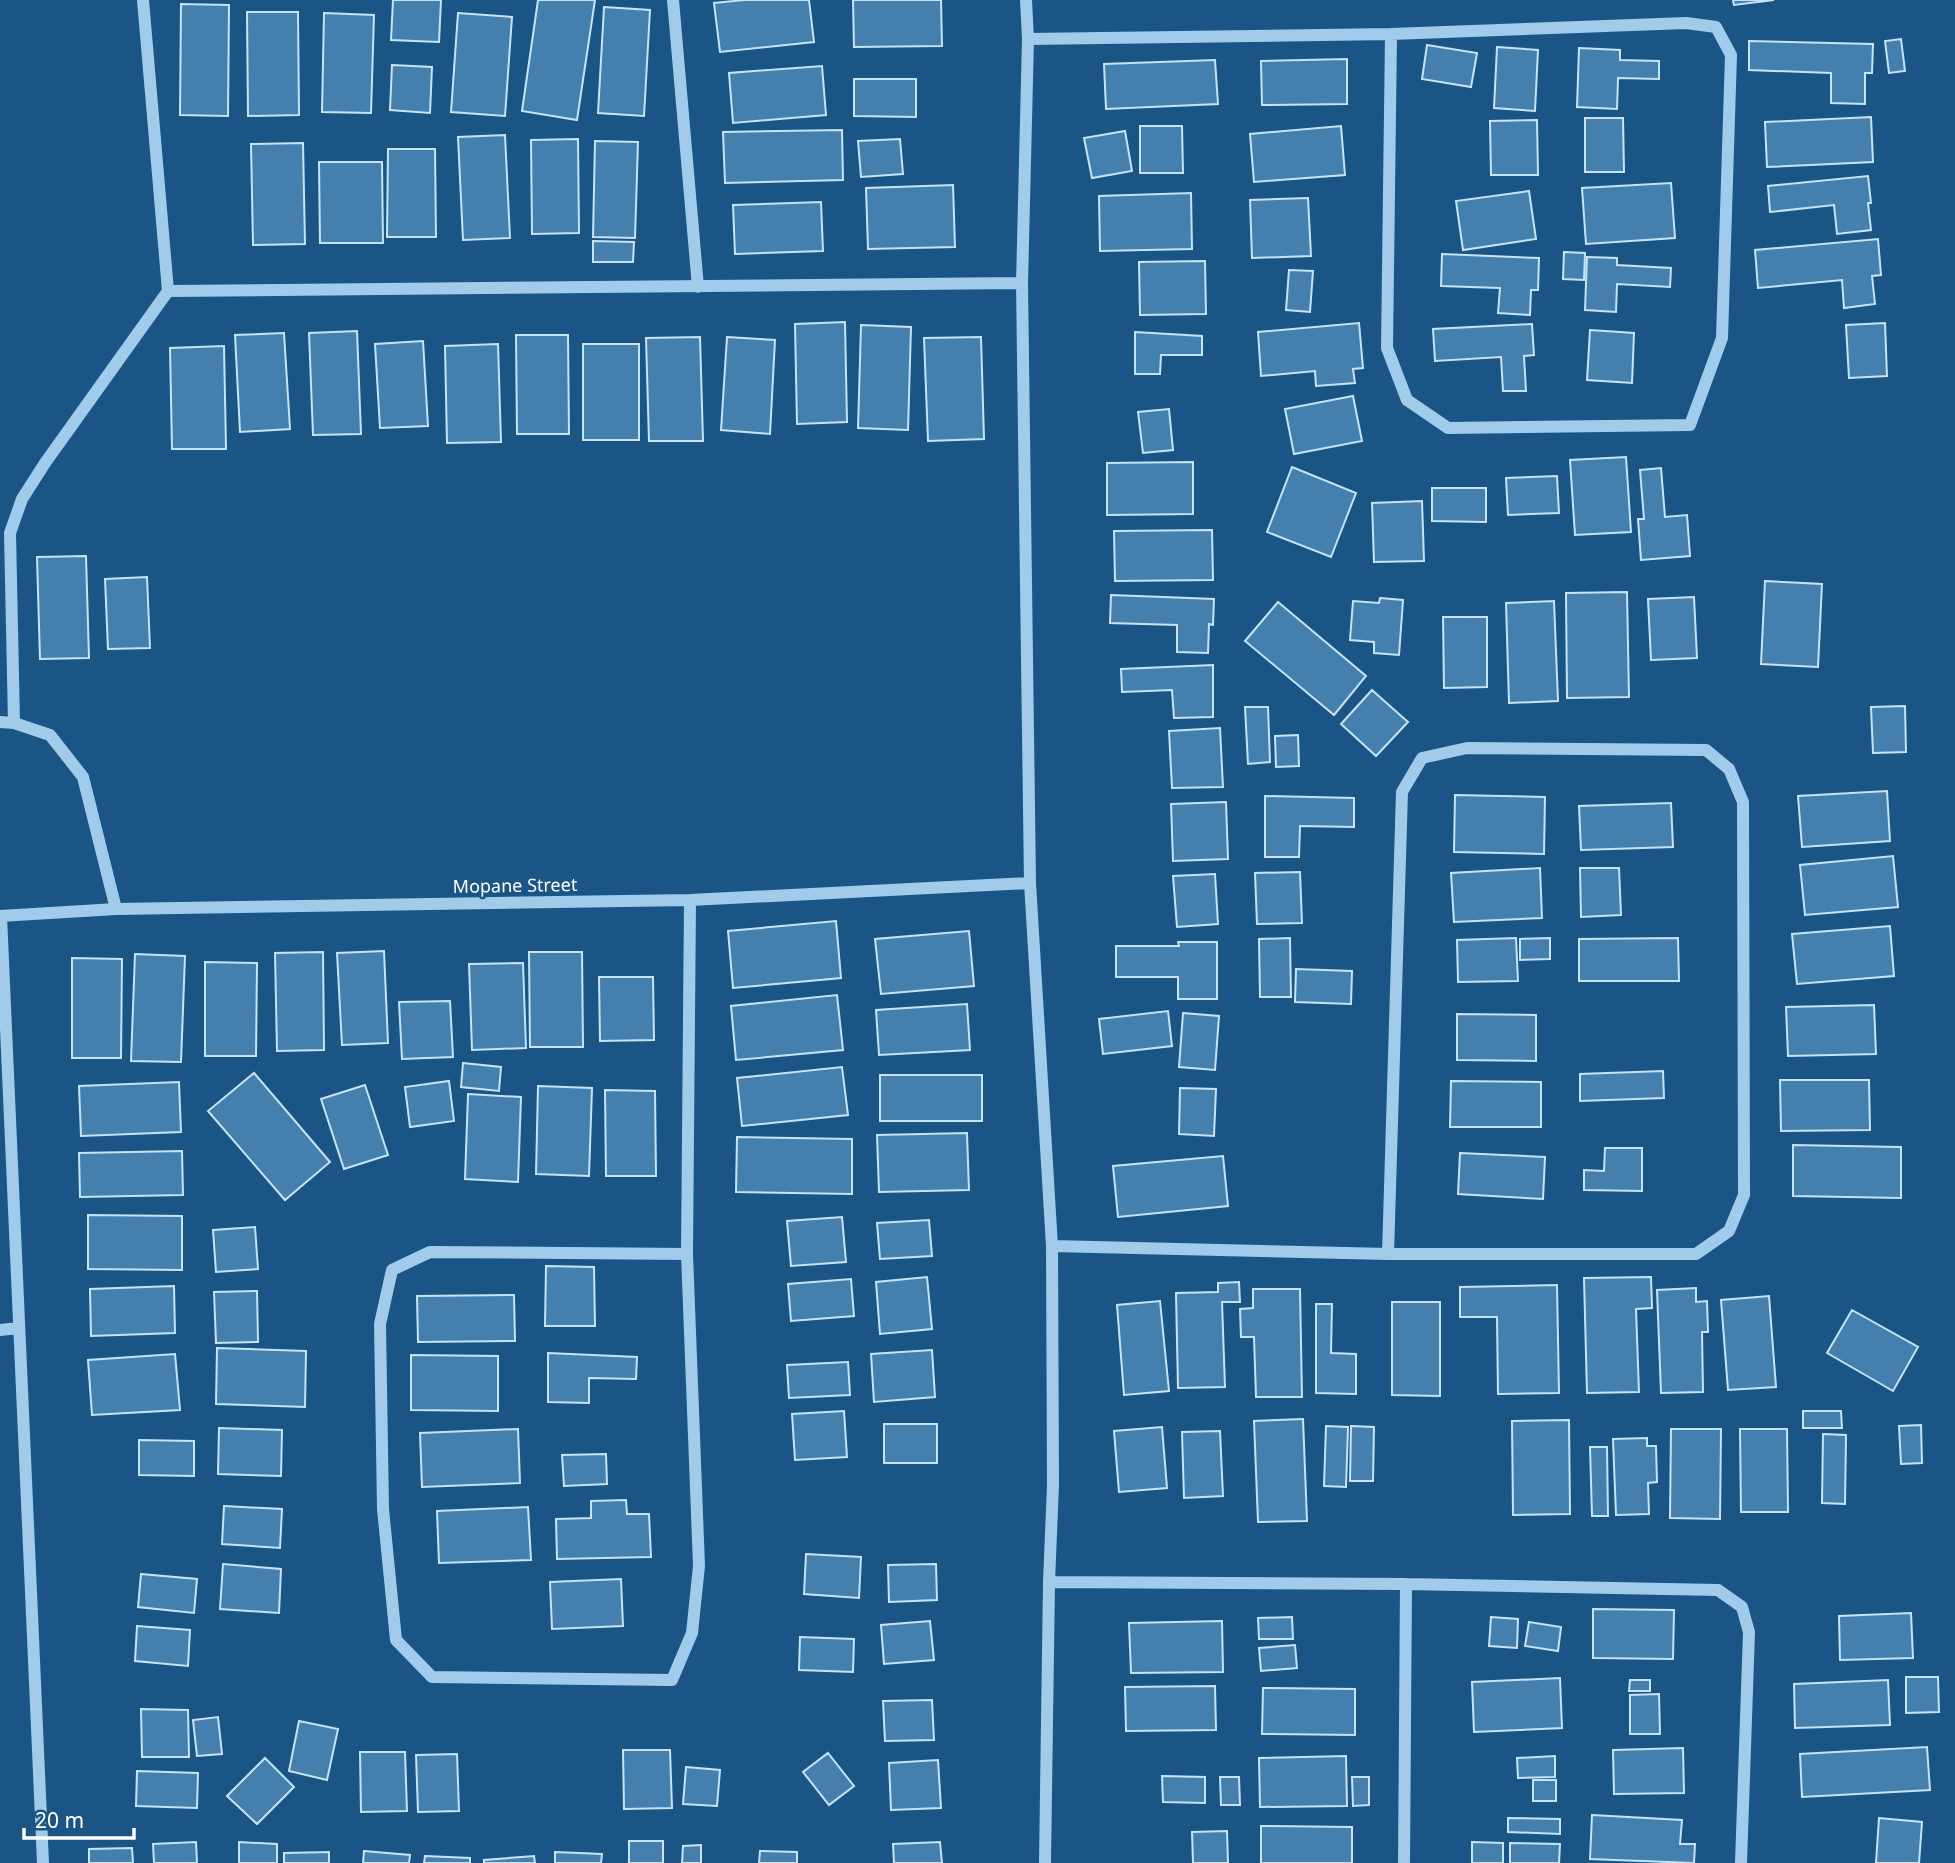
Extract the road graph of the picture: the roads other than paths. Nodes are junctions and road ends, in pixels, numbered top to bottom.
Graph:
1 (143, 0) edge
2 (673, 0) edge
3 (1026, 0) edge
4 (1391, 34) junction
5 (1028, 39) junction
6 (1022, 283) junction
7 (698, 287) junction
8 (168, 291) junction
9 (0, 722) edge
10 (14, 723) junction
11 (1030, 883) junction
12 (690, 900) junction
13 (116, 909) junction
14 (1, 916) edge
15 (1052, 1246) junction
16 (687, 1254) junction
17 (1388, 1254) junction
18 (19, 1328) junction
19 (0, 1330) edge
20 (1049, 1582) junction
21 (1406, 1584) junction
22 (43, 1863) edge
23 (1045, 1863) edge
24 (1404, 1863) edge
25 (1741, 1863) edge

1 - 8 street
2 - 7 street
3 - 5 street
4 - 4 street
4 - 5 street
5 - 6 street
6 - 7 street
6 - 11 street
7 - 8 street
8 - 10 street
9 - 10 street
10 - 13 street
11 - 12 street, Mopane Street
11 - 15 street
12 - 13 street, Mopane Street
12 - 16 street
13 - 14 street, Mopane Street
14 - 18 street
15 - 17 street
15 - 20 street
16 - 16 street
17 - 17 street
18 - 19 street
18 - 22 street
20 - 21 street
20 - 23 street
21 - 24 street
21 - 25 street

